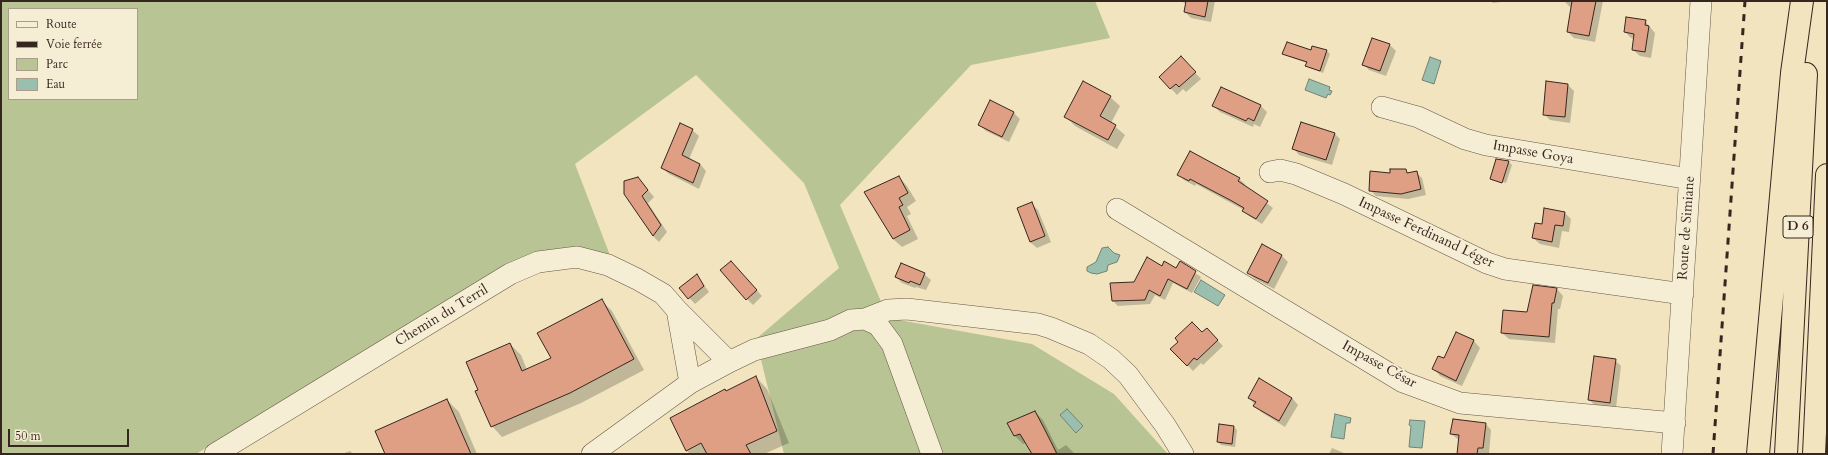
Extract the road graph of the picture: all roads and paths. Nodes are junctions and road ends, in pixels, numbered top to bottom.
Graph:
1 (1701, 1) edge
2 (1802, 1) edge
3 (1811, 1) edge
4 (1382, 107) dead end
5 (1270, 172) dead end
6 (1827, 175) edge
7 (1690, 178) junction
8 (1117, 208) dead end
9 (1683, 294) junction
10 (677, 310) junction
11 (865, 319) junction
12 (729, 362) junction
13 (690, 383) junction
14 (1675, 423) junction
15 (215, 454) edge
16 (592, 454) edge
17 (932, 454) edge
18 (1184, 454) edge
19 (1672, 454) edge
20 (1758, 454) edge
21 (1786, 454) edge
22 (1814, 454) edge

1 - 7 street, Route de Simiane
2 - 20 highway
3 - 21 highway, D 6
4 - 7 street, Impasse Goya
5 - 9 street, Impasse Ferdinand Léger
6 - 22 highway, D 6
7 - 9 street, Route de Simiane
8 - 14 street, Impasse César
9 - 14 street, Route de Simiane
10 - 12 street, Chemin du Terril
10 - 13 street
10 - 15 street, Chemin du Terril
11 - 12 street
11 - 17 street
11 - 18 street
12 - 13 street
13 - 16 street
14 - 19 street, Route de Simiane

